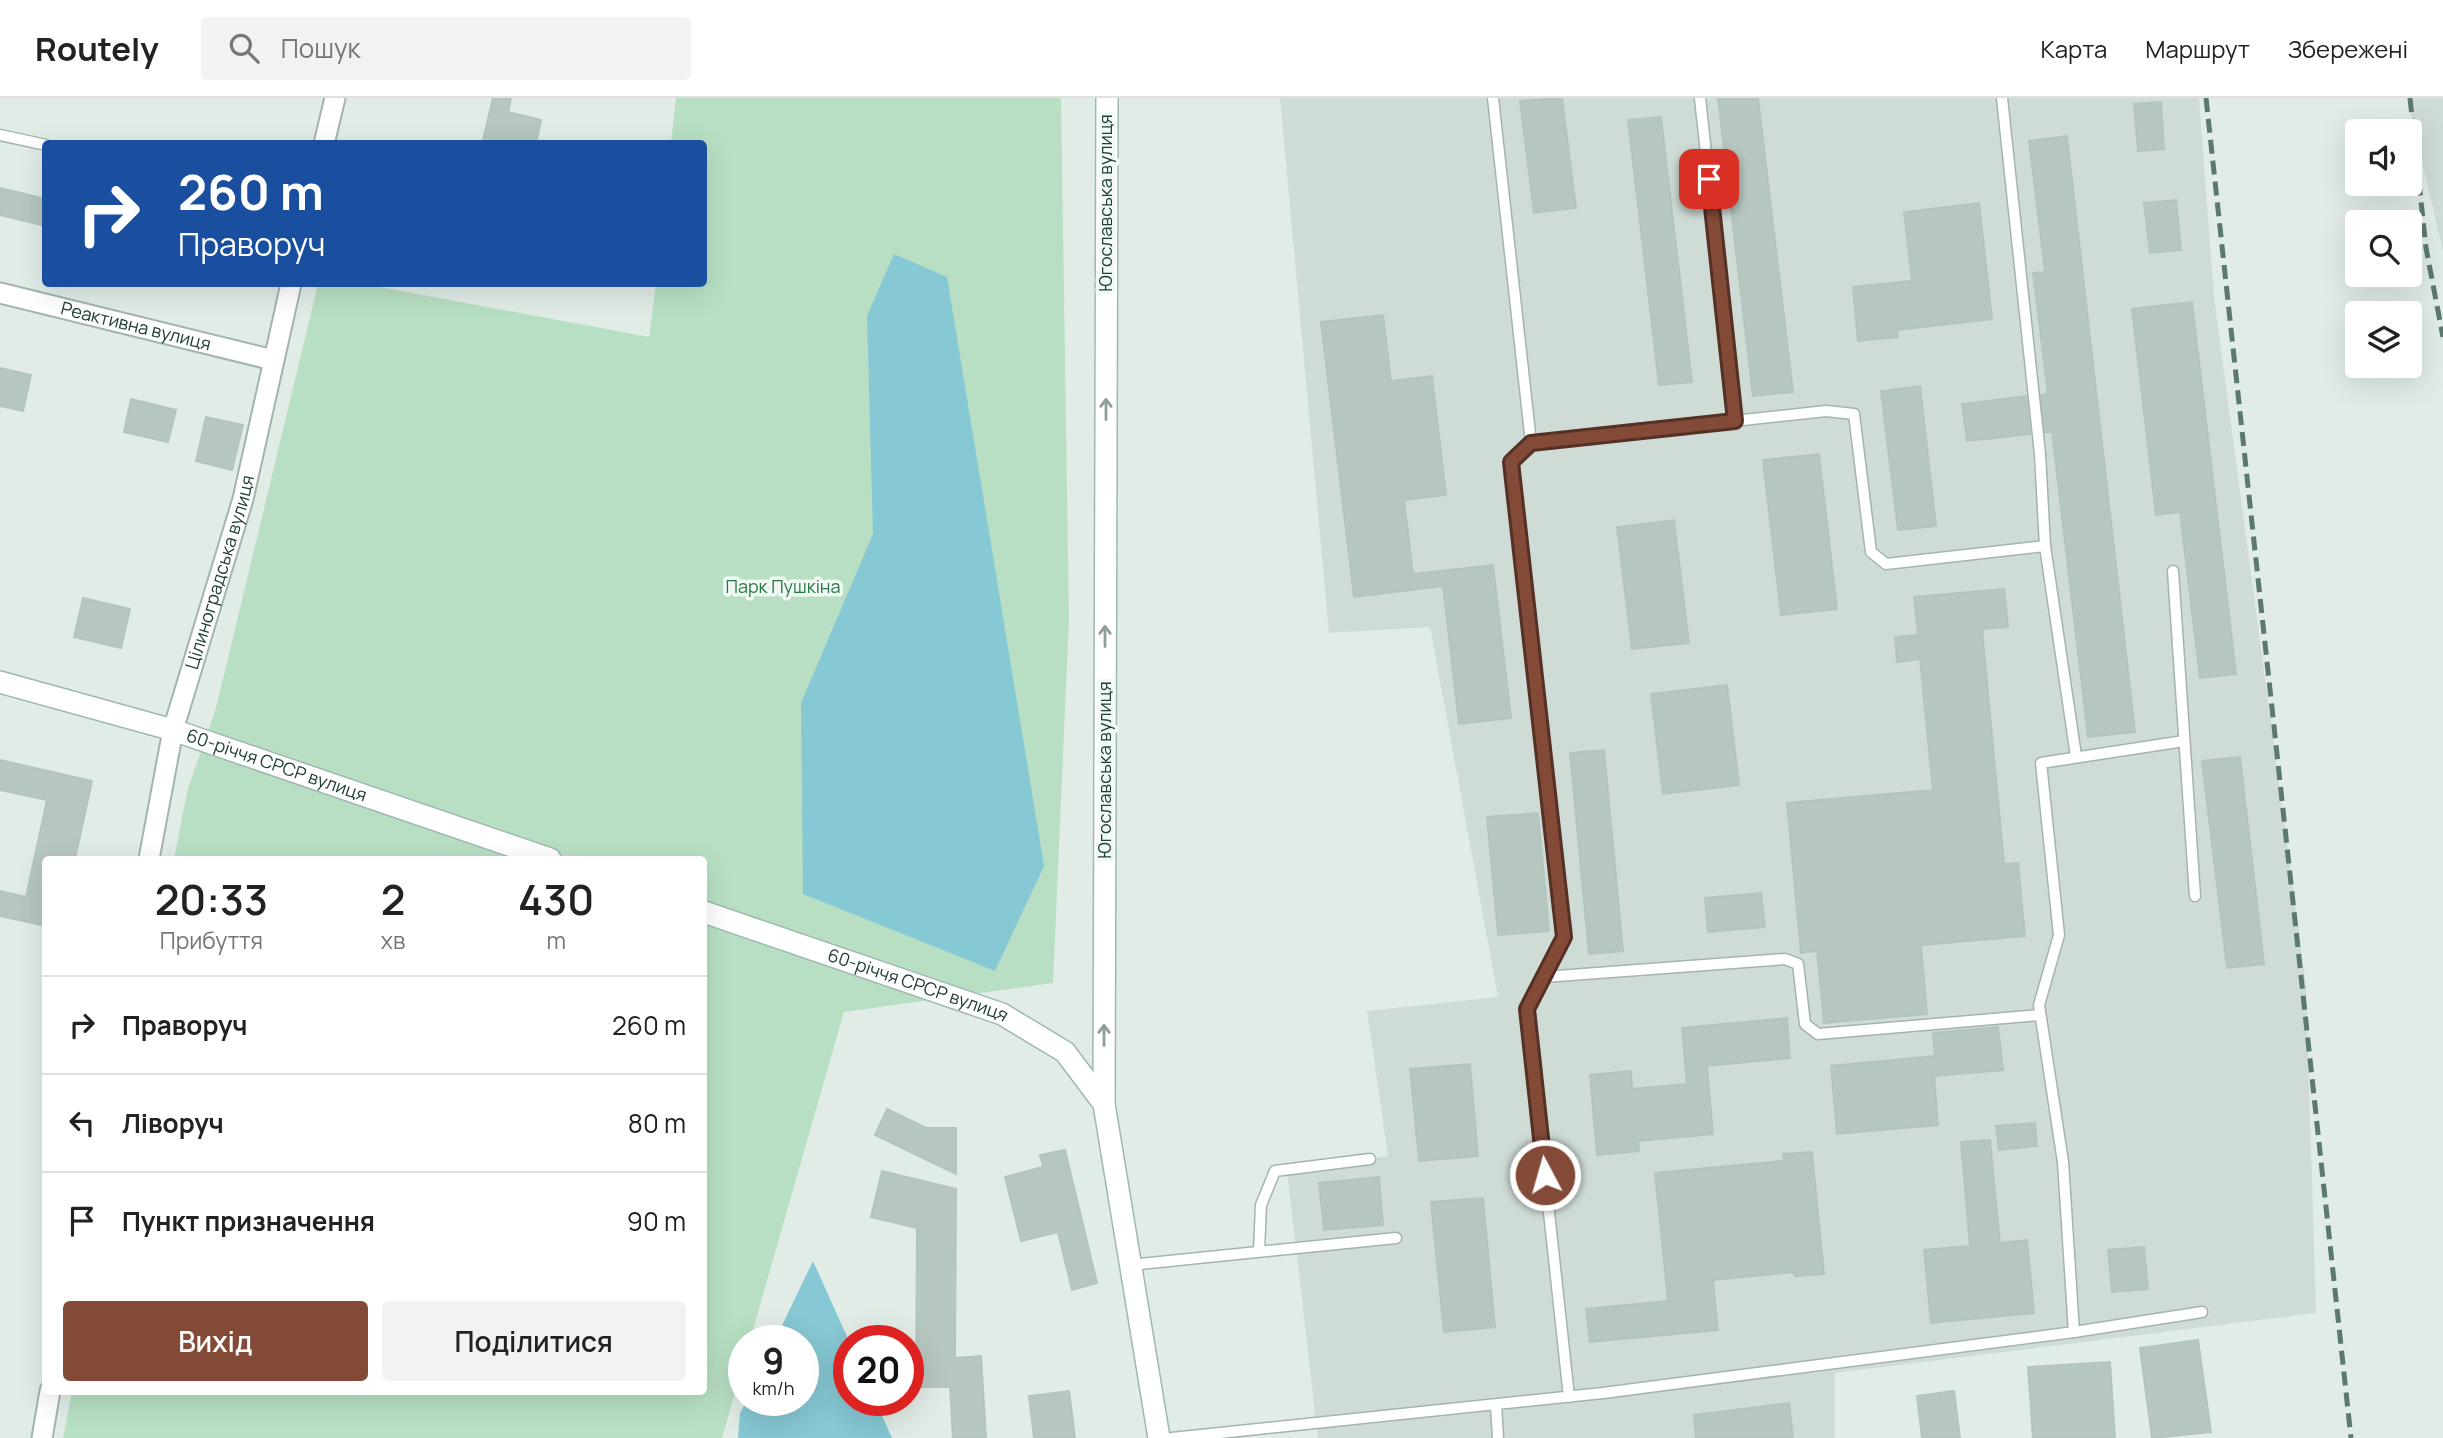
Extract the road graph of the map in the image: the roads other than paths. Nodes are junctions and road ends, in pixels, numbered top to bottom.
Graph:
1 (335, 98) edge
2 (1107, 98) edge
3 (1493, 98) edge
4 (1700, 98) edge
5 (2002, 98) edge
6 (0, 135) edge
7 (325, 140) edge
8 (42, 144) edge
9 (290, 287) edge
10 (0, 293) edge
11 (273, 360) junction
12 (1735, 421) junction
13 (1531, 443) junction
14 (2045, 546) junction
15 (2173, 570) dead end
16 (0, 682) edge
17 (173, 730) junction
18 (2184, 741) junction
19 (2076, 756) junction
20 (150, 856) edge
21 (541, 856) edge
22 (2195, 896) dead end
23 (707, 913) edge
24 (1544, 976) junction
25 (2040, 1015) junction
26 (1104, 1104) junction
27 (1370, 1159) dead end
28 (1396, 1238) dead end
29 (1259, 1251) junction
30 (1130, 1265) junction
31 (2202, 1312) dead end
32 (2074, 1332) junction
33 (49, 1395) edge
34 (1569, 1397) junction
35 (1496, 1405) junction
36 (41, 1438) edge
37 (1159, 1438) edge
38 (1172, 1438) edge
39 (1498, 1438) edge

1 - 7 street
26 -> 2 main road, Югославська вулиця
3 - 13 lane
4 - 12 lane
5 - 14 lane
6 - 8 lane
9 - 11 street, Цілиноградська вулиця
10 - 11 street, Реактивна вулиця
11 - 17 street, Цілиноградська вулиця
12 - 13 lane
12 - 14 lane
13 - 24 lane
14 - 19 lane
15 - 18 lane
16 - 17 main road, 60-річчя СРСР вулиця
17 - 20 street, Цілиноградська вулиця
17 - 21 main road, 60-річчя СРСР вулиця
18 - 19 lane
18 - 22 lane
19 - 25 lane
23 - 26 main road, 60-річчя СРСР вулиця
24 - 25 lane
24 - 34 lane
25 - 32 lane
26 - 30 main road, Югославська вулиця
27 - 29 lane
28 - 29 lane
29 - 30 lane
30 - 37 main road, Югославська вулиця
31 - 32 lane
32 - 34 lane
33 - 36 street
34 - 35 lane
35 - 38 lane
35 - 39 lane

